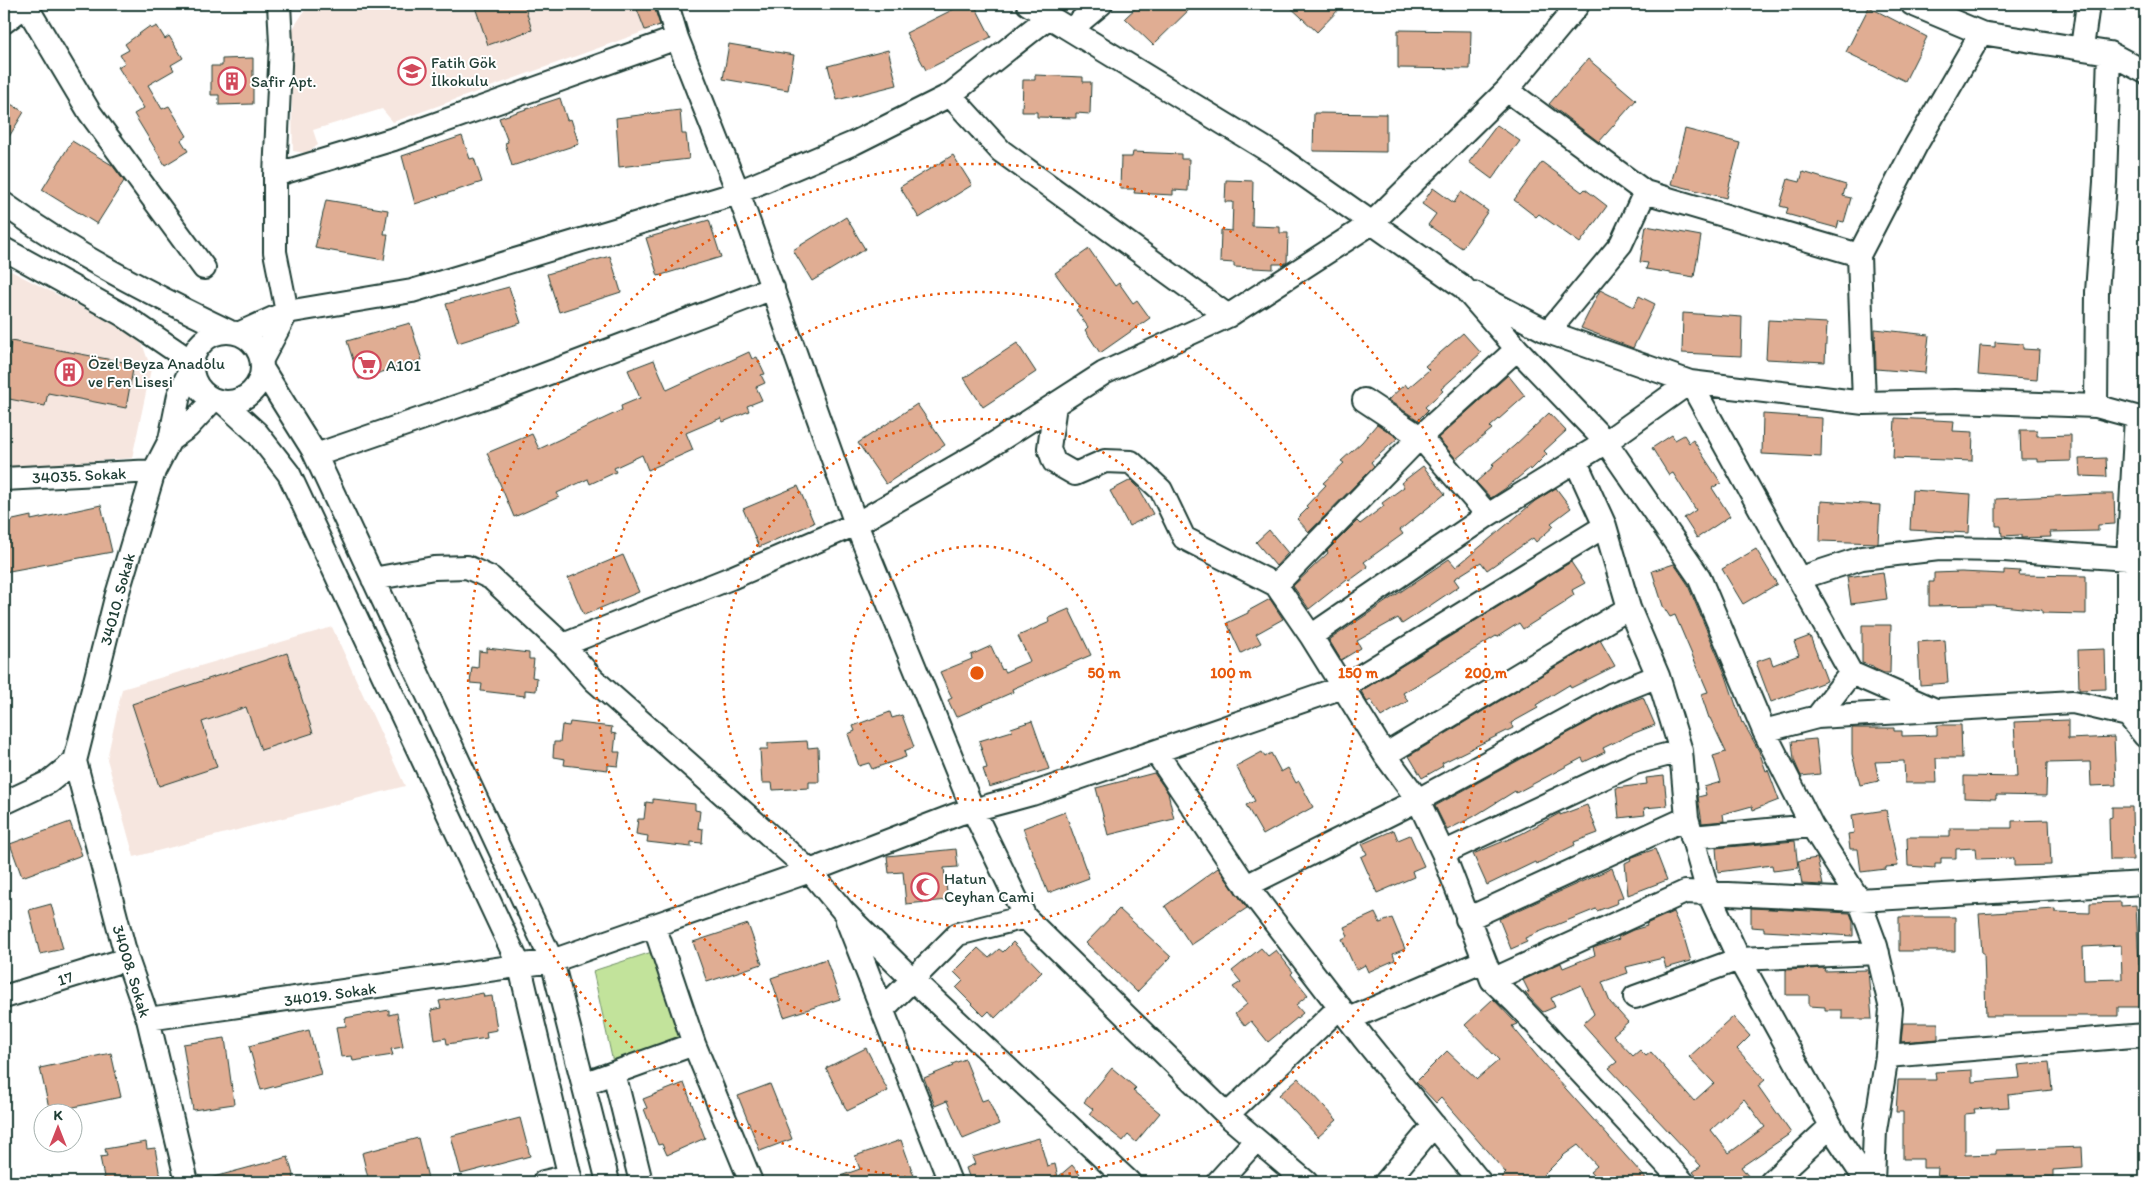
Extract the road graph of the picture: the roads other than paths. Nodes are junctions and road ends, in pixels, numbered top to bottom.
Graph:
1 (26, 4) edge
2 (280, 4) edge
3 (667, 4) edge
4 (1028, 4) edge
5 (1101, 4) edge
6 (1912, 4) edge
7 (2088, 4) edge
8 (1577, 6) dead end
9 (1050, 16) junction
10 (4, 22) edge
11 (1072, 29) junction
12 (1981, 33) junction
13 (677, 38) junction
14 (2082, 48) junction
15 (2109, 54) junction
16 (2145, 72) edge
17 (1507, 90) junction
18 (950, 95) junction
19 (275, 175) junction
20 (738, 192) junction
21 (1645, 192) junction
22 (4, 204) edge
23 (1372, 223) junction
24 (4, 249) edge
25 (1859, 255) junction
26 (204, 268) dead end
27 (1463, 287) junction
28 (773, 288) junction
29 (288, 312) junction
30 (1228, 316) junction
31 (234, 332) junction
32 (1548, 332) junction
33 (1517, 349) junction
34 (192, 365) junction
35 (262, 365) junction
36 (1690, 382) junction
37 (1364, 400) dead end
38 (218, 401) junction
39 (1864, 403) junction
40 (1055, 405) junction
41 (2096, 406) junction
42 (2140, 420) edge
43 (1420, 437) junction
44 (170, 440) junction
45 (1606, 442) junction
46 (316, 455) junction
47 (1575, 460) junction
48 (154, 471) junction
49 (4, 479) edge
50 (1488, 515) junction
51 (856, 524) junction
52 (1605, 526) junction
53 (2128, 559) junction
54 (1800, 578) junction
55 (374, 579) junction
56 (1276, 585) junction
57 (1629, 608) junction
58 (1311, 636) junction
59 (563, 645) junction
60 (1852, 673) junction
61 (1658, 676) junction
62 (1343, 687) junction
63 (1937, 711) junction
64 (2128, 715) junction
65 (1817, 717) junction
66 (1764, 732) junction
67 (2145, 736) edge
68 (1681, 751) junction
69 (1156, 752) junction
70 (1385, 755) junction
71 (74, 760) junction
72 (1418, 800) junction
73 (4, 802) edge
74 (973, 810) junction
75 (1812, 826) junction
76 (1690, 827) junction
77 (1443, 853) junction
78 (810, 871) junction
79 (2145, 883) edge
80 (1246, 886) junction
81 (1708, 892) junction
82 (1859, 900) junction
83 (844, 912) junction
84 (1025, 917) junction
85 (1467, 919) junction
86 (654, 925) junction
87 (1878, 953) junction
88 (127, 959) junction
89 (1739, 959) junction
90 (552, 961) junction
91 (516, 967) junction
92 (1488, 971) junction
93 (913, 980) junction
94 (1635, 996) dead end
95 (4, 997) edge
96 (882, 1010) junction
97 (1344, 1013) junction
98 (148, 1019) junction
99 (2145, 1035) edge
100 (694, 1044) junction
101 (1887, 1056) junction
102 (614, 1073) junction
103 (583, 1084) junction
104 (1227, 1115) junction
105 (1434, 1125) junction
106 (1832, 1126) junction
107 (1256, 1140) junction
108 (570, 1179) edge
109 (187, 1182) edge
110 (544, 1182) edge
111 (608, 1182) edge
112 (641, 1182) edge
113 (750, 1182) edge
114 (950, 1182) edge
115 (1129, 1182) edge
116 (1218, 1182) edge
117 (1306, 1182) edge
118 (1386, 1182) edge
119 (1480, 1182) edge
120 (1683, 1182) edge
121 (1771, 1182) edge
122 (1867, 1182) edge
123 (1873, 1182) edge

1 - 10 street
1 - 26 street
2 - 19 street
3 - 13 street
4 - 9 street
5 - 11 street
6 - 12 street
7 - 14 street
8 - 17 street
9 - 11 street
9 - 18 street
11 - 23 street
12 - 14 street
12 - 25 street
13 - 19 street
13 - 20 street
14 - 15 street
15 - 16 street
15 - 41 street
17 - 21 street
17 - 23 street
18 - 20 street
18 - 30 street
19 - 29 street
20 - 28 street
20 - 29 street
21 - 25 street
21 - 32 street
22 - 31 street
23 - 27 street
23 - 30 street
24 - 34 street
25 - 39 street
27 - 32 street
27 - 33 street
28 - 46 street
28 - 51 street
29 - 31 street
29 - 35 street
30 - 40 street
31 - 34 street
31 - 35 street
32 - 36 street
33 - 43 street
33 - 45 street
34 - 38 street
34 - 44 street
35 - 38 street
35 - 46 street
36 - 39 street
36 - 45 street
36 - 54 street
37 - 43 street
38 - 44 street
38 - 91 street
39 - 41 street
40 - 51 street
40 - 56 street
41 - 42 street
42 - 53 street
43 - 50 street
43 - 56 street
44 - 48 street, 34010. Sokak
45 - 47 street
45 - 66 street
46 - 55 street
47 - 50 street
47 - 52 street
48 - 49 street, 34035. Sokak
48 - 71 street, 34010. Sokak
50 - 58 street
51 - 59 street
51 - 74 street
52 - 57 street
52 - 62 street, 34019. Sokak
53 - 54 street
53 - 64 street
54 - 60 street
55 - 59 street
55 - 90 street
56 - 58 street
57 - 61 street
57 - 70 street
58 - 62 street
59 - 78 street
60 - 63 street
60 - 65 street
61 - 68 street
61 - 72 street
62 - 69 street, 34019. Sokak
62 - 70 street
63 - 64 street
63 - 65 street
64 - 67 street
65 - 66 street
66 - 75 street
68 - 76 street
68 - 77 street
69 - 74 street, 34019. Sokak
69 - 80 street
70 - 72 street
71 - 73 street
71 - 88 street, 34008. Sokak
72 - 77 street
72 - 80 street
74 - 78 street, 34019. Sokak
74 - 84 street
75 - 76 street
75 - 82 street
76 - 81 street
76 - 85 street
77 - 85 street
78 - 83 street
78 - 86 street, 34019. Sokak
79 - 82 street
80 - 97 street
81 - 82 street
81 - 89 street
81 - 92 street
82 - 87 street
83 - 93 street
83 - 96 street
84 - 93 street
84 - 104 street
85 - 92 street
86 - 90 street, 34019. Sokak
86 - 100 street
87 - 89 street
87 - 101 street
88 - 95 street, 17
88 - 98 street, 34008. Sokak
89 - 94 street
89 - 106 street
90 - 91 street, 34019. Sokak
90 - 103 street
91 - 98 street, 34019. Sokak
91 - 108 street
92 - 97 street
92 - 120 street
93 - 96 street
93 - 115 street
96 - 114 street
97 - 104 street
97 - 105 street
98 - 109 street, 34008. Sokak
99 - 101 street
100 - 102 street
100 - 113 street
101 - 123 street
102 - 103 street
102 - 112 street
103 - 111 street
104 - 107 street
105 - 118 street
105 - 119 street
106 - 121 street
106 - 122 street
107 - 116 street
107 - 117 street
108 - 110 street

